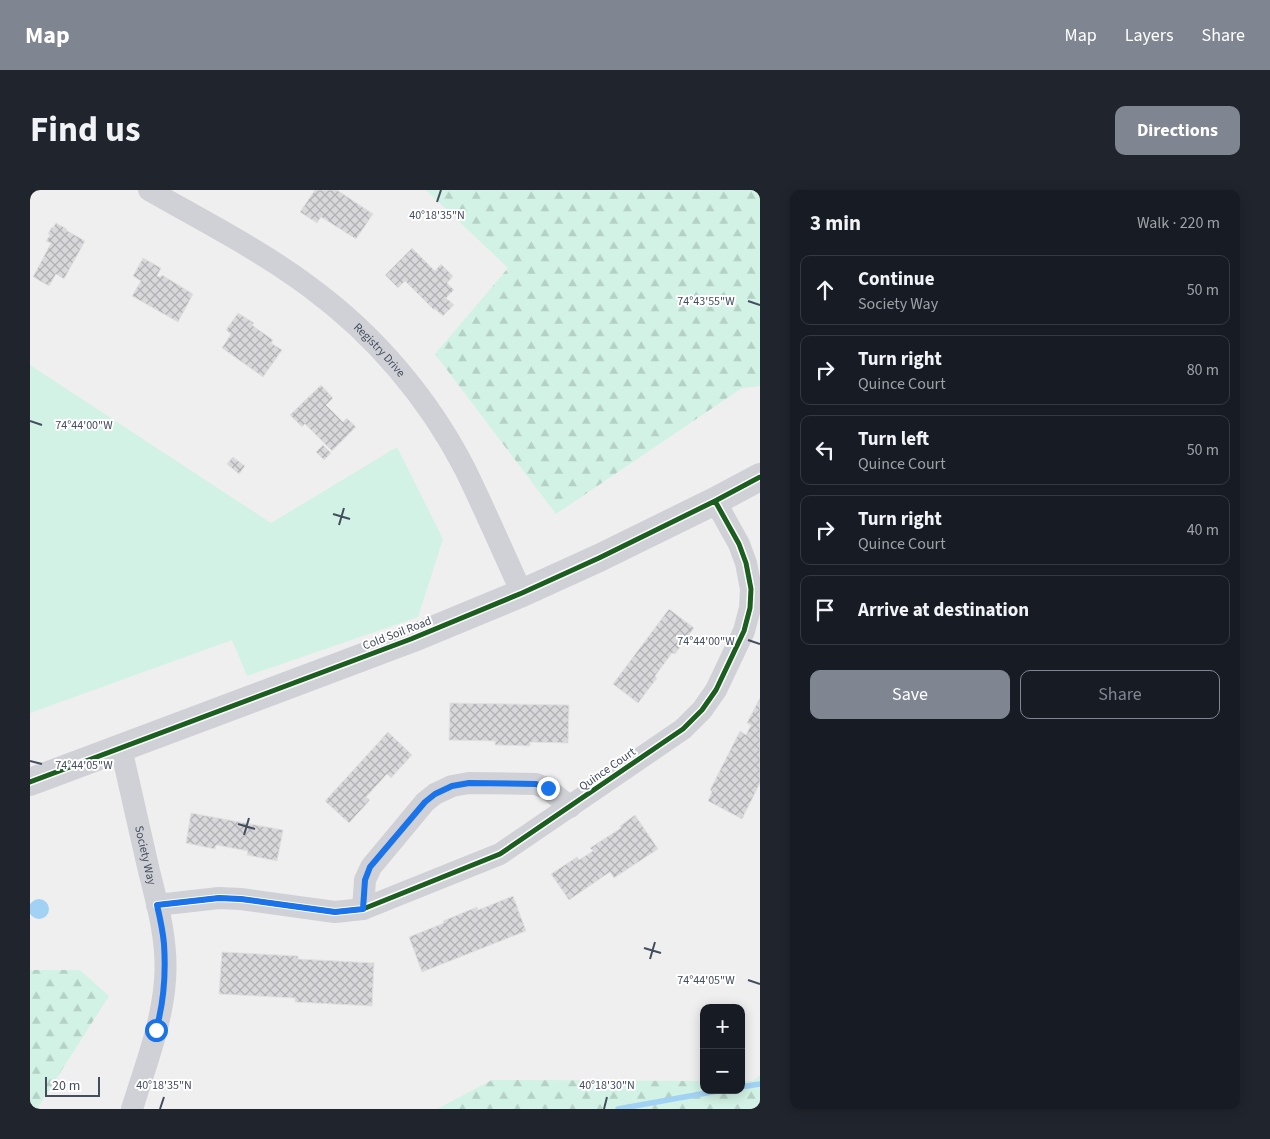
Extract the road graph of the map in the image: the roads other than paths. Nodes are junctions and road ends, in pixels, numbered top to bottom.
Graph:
1 (149, 190) edge
2 (760, 477) edge
3 (715, 501) junction
4 (522, 593) junction
5 (121, 748) junction
6 (30, 782) edge
7 (570, 806) junction
8 (157, 905) junction
9 (363, 909) junction
10 (132, 1109) edge

1 - 4 street, Registry Drive
2 - 3 street, Cold Soil Road
3 - 4 street, Cold Soil Road
3 - 7 street, Quince Court
4 - 5 street, Cold Soil Road
5 - 6 street, Cold Soil Road
5 - 8 street, Society Way
7 - 9 street, Quince Court
7 - 9 street
8 - 9 street, Quince Court
8 - 10 street, Society Way

